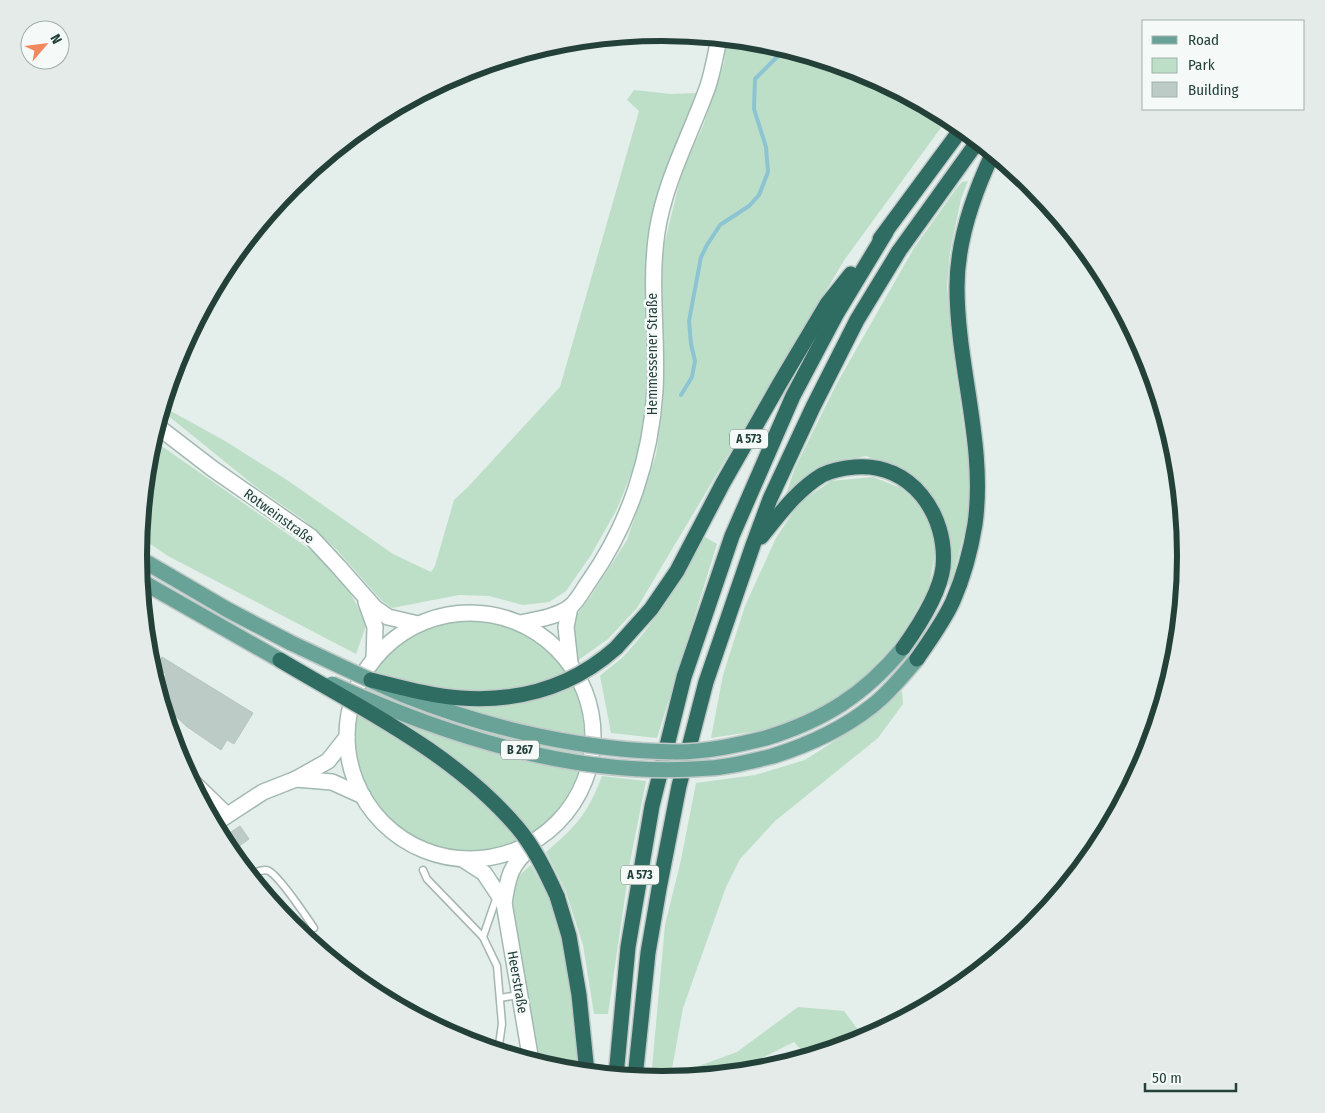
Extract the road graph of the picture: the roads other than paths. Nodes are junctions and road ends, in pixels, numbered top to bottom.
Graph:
1 (718, 45) edge
2 (957, 134) edge
3 (974, 147) edge
4 (990, 159) edge
5 (886, 232) junction
6 (163, 431) edge
7 (753, 545) junction
8 (147, 563) edge
9 (148, 585) edge
10 (363, 596) junction
11 (570, 607) junction
12 (520, 623) junction
13 (418, 624) junction
14 (903, 648) joint
15 (374, 659) junction
16 (917, 659) joint
17 (280, 660) junction
18 (570, 664) junction
19 (371, 680) junction
20 (347, 738) junction
21 (296, 779) junction
22 (204, 791) edge
23 (363, 796) junction
24 (228, 814) junction
25 (220, 820) edge
26 (542, 838) junction
27 (464, 860) junction
28 (423, 870) dead end
29 (256, 873) edge
30 (501, 898) junction
31 (314, 928) dead end
32 (483, 937) junction
33 (520, 994) junction
34 (500, 998) junction
35 (499, 1045) edge
36 (529, 1054) edge
37 (586, 1066) edge
38 (617, 1070) edge
39 (637, 1071) edge

1 - 11 main road, Hemmessener Straße
2 - 5 highway, A 573
3 - 7 highway, A 573
4 - 16 highway
5 - 19 highway, A 573, bridge
5 - 38 highway, A 573
6 - 10 main road, Rotweinstraße
7 - 14 highway, A 573
7 - 39 highway, A 573
8 - 19 main road, B 267, bridge
9 - 17 main road, B 267
10 - 13 main road, Rotweinstraße
10 - 15 main road
11 - 12 main road, Hemmessener Straße
11 - 18 main road
12 - 13 main road
12 - 18 main road
13 - 15 main road
14 - 19 main road, B 267, bridge
15 - 20 main road
16 - 17 main road, B 267, bridge
17 - 37 highway, bridge
18 - 26 main road
20 - 21 main road
20 - 23 main road
21 - 23 main road
21 - 24 main road
22 - 24 street
23 - 27 main road
24 - 25 main road
26 - 27 main road
26 - 30 main road, Heerstraße
27 - 30 main road, Heerstraße
28 - 32 lane
29 - 31 lane
30 - 32 lane
30 - 33 main road, Heerstraße
32 - 34 lane
33 - 34 lane
33 - 36 main road, Heerstraße
34 - 35 lane

